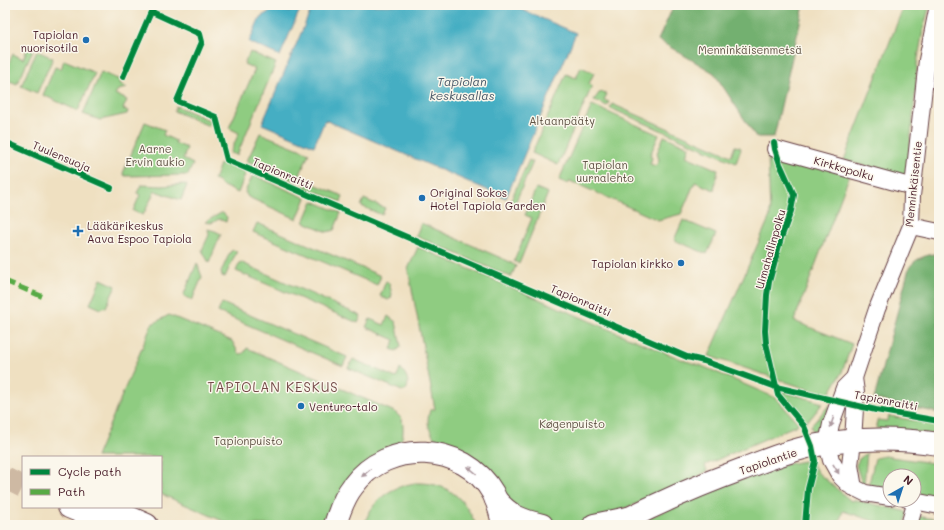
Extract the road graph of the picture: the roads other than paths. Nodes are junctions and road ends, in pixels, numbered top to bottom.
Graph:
1 (938, 5) edge
2 (774, 149) dead end
3 (913, 187) junction
4 (911, 226) junction
5 (939, 232) edge
6 (854, 378) junction
7 (853, 441) junction
8 (828, 444) junction
9 (939, 444) edge
10 (854, 488) junction
11 (882, 496) edge
12 (496, 500) junction
13 (922, 503) edge
14 (939, 506) edge
15 (71, 508) edge
16 (108, 508) edge
17 (911, 508) edge
18 (335, 521) edge
19 (622, 521) edge
20 (112, 525) edge
21 (147, 525) edge
22 (503, 525) edge
23 (542, 525) edge
24 (594, 525) edge
25 (909, 525) edge

1 - 3 street, Menninkäisentie
2 - 3 street, Kirkkopolku
3 - 4 street, Menninkäisentie
4 - 5 street
4 - 6 street, Menninkäisentie
6 - 7 street, Menninkäisentie
6 -> 8 street, Menninkäisentie
7 - 8 main road, Tapiolantie
7 - 9 main road, Tapiolantie
7 - 10 street, Menninkäisentie
8 -> 10 street
8 - 19 main road, Tapiolantie
10 - 11 street
12 -> 18 main road
12 - 22 main road
12 - 23 main road
13 - 14 street
15 - 20 main road
16 - 21 main road
17 - 25 street
19 - 24 main road, Tapiolantie

